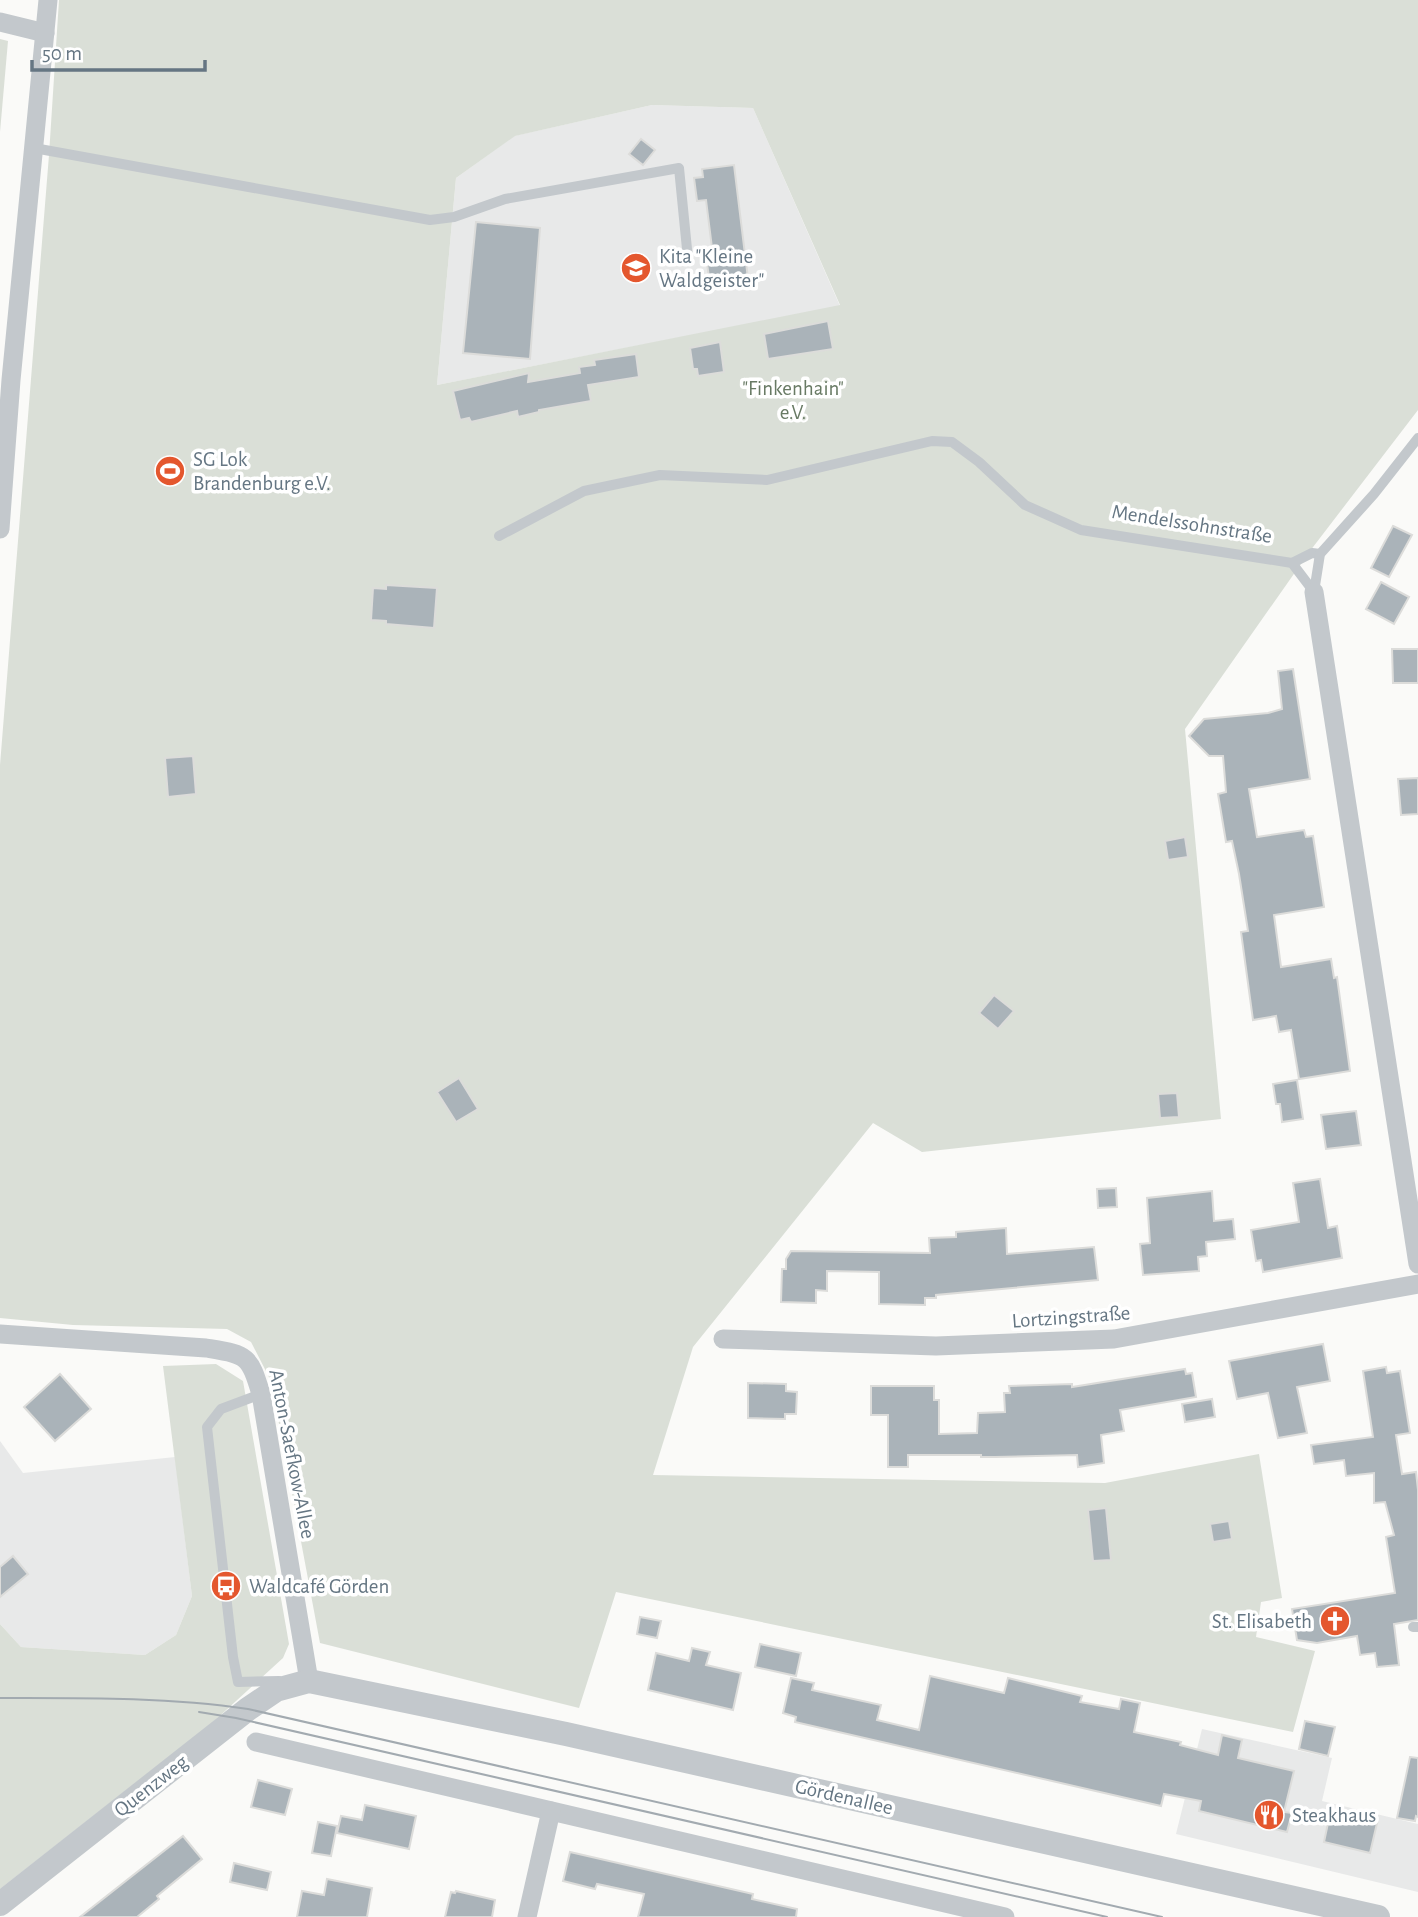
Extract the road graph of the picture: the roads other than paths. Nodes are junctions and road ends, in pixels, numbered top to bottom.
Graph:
1 (48, 0) edge
2 (0, 22) edge
3 (45, 33) junction
4 (34, 148) junction
5 (688, 259) dead end
6 (5, 384) edge
7 (1418, 438) edge
8 (0, 529) edge
9 (499, 536) dead end
10 (1320, 554) junction
11 (1292, 563) junction
12 (1314, 592) junction
13 (1418, 1264) edge
14 (1418, 1284) edge
15 (0, 1334) edge
16 (723, 1339) dead end
17 (261, 1394) junction
18 (309, 1681) junction
19 (256, 1742) dead end
20 (551, 1811) junction
21 (0, 1904) edge
22 (527, 1917) edge
23 (1005, 1917) edge
24 (1378, 1917) edge

1 - 3 street
2 - 3 street
3 - 4 street
4 - 5 lane
4 - 6 street
6 - 8 street
7 - 10 lane
9 - 11 lane, Mendelssohnstraße
10 - 11 lane
10 - 12 lane
11 - 12 lane, Mendelssohnstraße
12 - 13 street, Mendelssohnstraße
14 - 16 street, Lortzingstraße
15 - 17 street, Anton-Saefkow-Allee
17 - 18 street, Anton-Saefkow-Allee
17 - 18 lane
18 - 21 street, Quenzweg
18 - 24 street, Gördenallee
19 - 20 street
20 - 22 street
20 - 23 street

